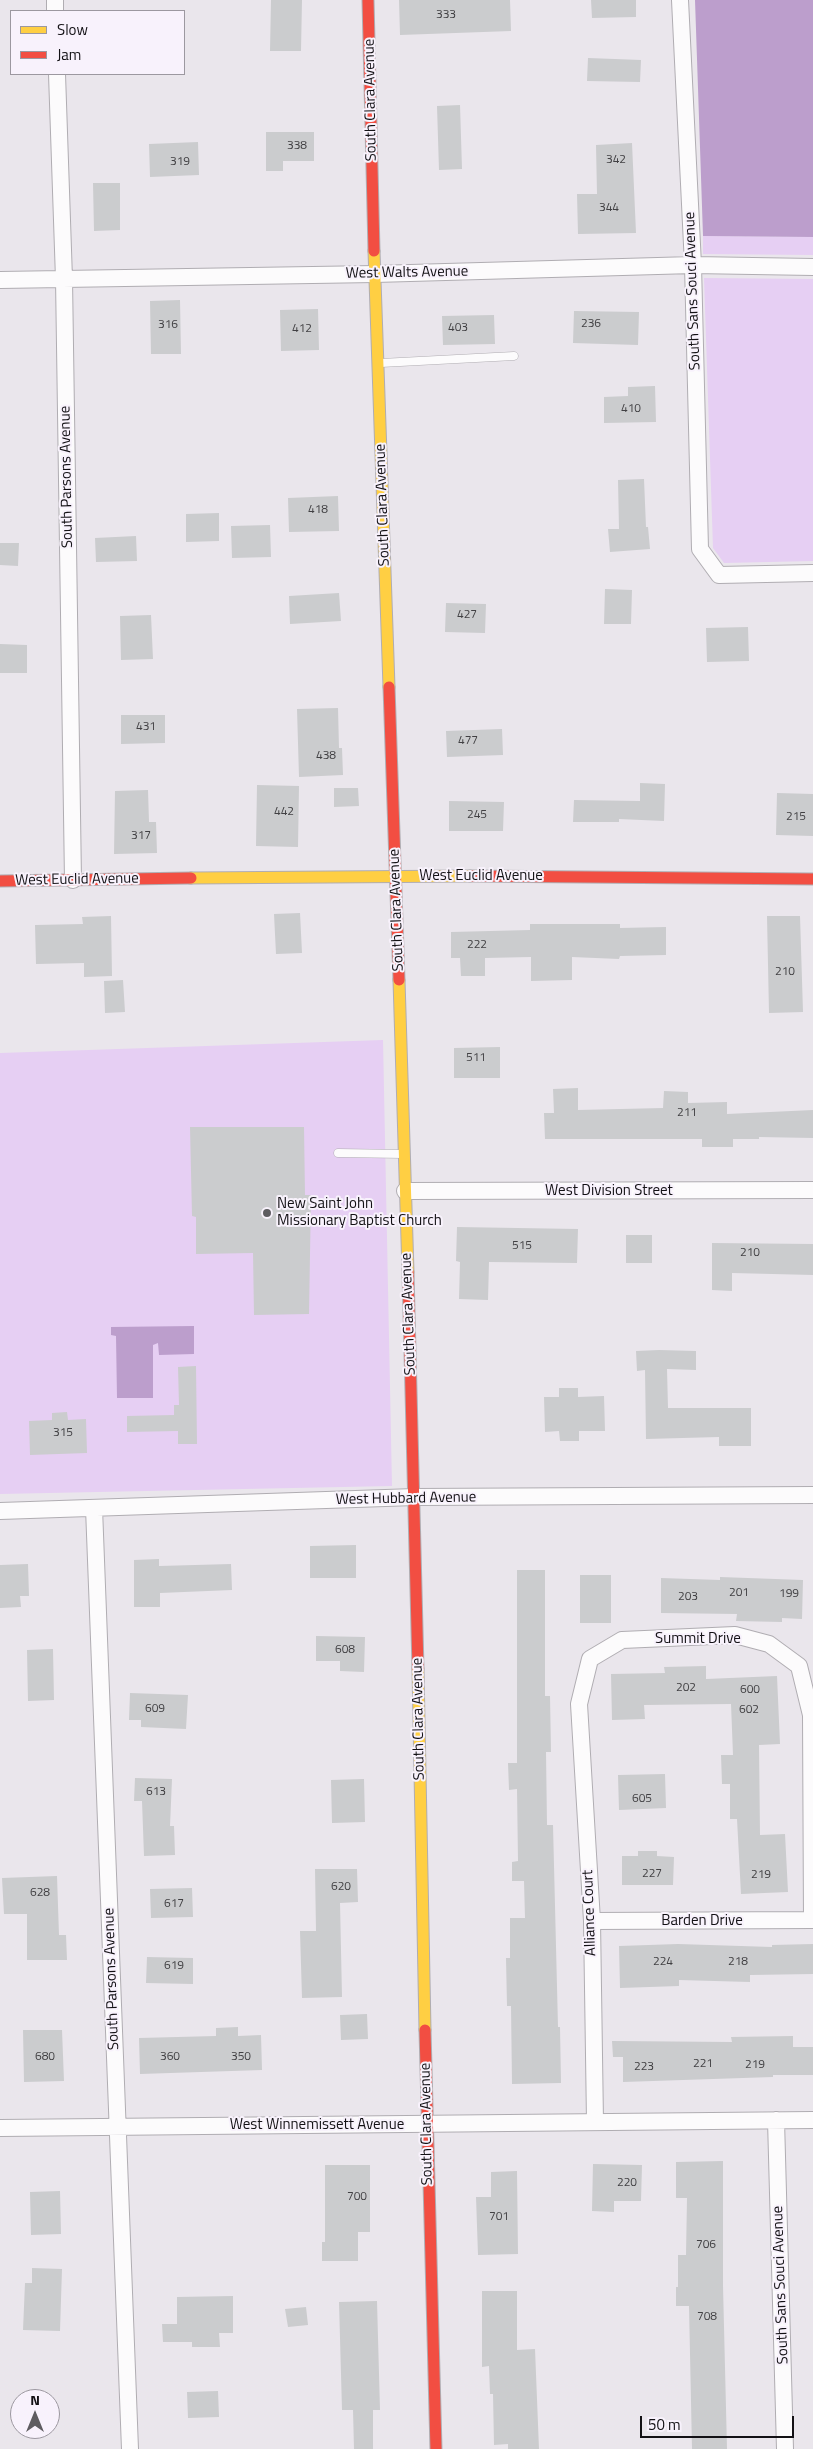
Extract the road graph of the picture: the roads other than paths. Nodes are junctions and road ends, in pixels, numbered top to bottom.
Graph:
1 (368, 0) edge
2 (680, 0) edge
3 (57, 75) edge
4 (693, 265) junction
5 (813, 267) edge
6 (375, 274) junction
7 (64, 279) junction
8 (0, 280) edge
9 (514, 356) dead end
10 (378, 363) junction
11 (813, 573) edge
12 (396, 875) junction
13 (813, 879) edge
14 (0, 880) edge
15 (73, 880) junction
16 (338, 1153) dead end
17 (404, 1154) junction
18 (813, 1190) edge
19 (405, 1191) junction
20 (813, 1495) edge
21 (415, 1497) junction
22 (94, 1508) junction
23 (0, 1511) edge
24 (579, 1704) joint
25 (812, 1920) edge
26 (592, 1921) junction
27 (776, 2120) junction
28 (813, 2120) edge
29 (595, 2122) junction
30 (118, 2125) junction
31 (427, 2125) junction
32 (0, 2128) edge
33 (130, 2449) edge
34 (436, 2449) edge
35 (785, 2449) edge

1 - 6 street, South Clara Avenue
2 - 4 street, South Sans Souci Avenue
3 - 7 street, South Parsons Avenue
4 - 5 street, West Walts Avenue
4 - 6 street, West Walts Avenue
4 - 11 street, South Sans Souci Avenue
6 - 7 street, West Walts Avenue
6 - 10 street, South Clara Avenue
7 - 8 street, West Walts Avenue
7 - 15 street, South Parsons Avenue
9 - 10 lane
10 - 12 street, South Clara Avenue
12 - 13 street, West Euclid Avenue
12 - 15 street, West Euclid Avenue
12 - 17 street, South Clara Avenue
14 - 15 street, West Euclid Avenue
16 - 17 lane
17 - 19 street, South Clara Avenue
18 - 19 street, West Division Street
19 - 21 street, South Clara Avenue
20 - 21 street, West Hubbard Avenue
21 - 22 street, West Hubbard Avenue
21 - 31 street, South Clara Avenue
22 - 23 street, West Hubbard Avenue
22 - 30 street, South Parsons Avenue
24 - 25 street, Summit Drive
24 - 26 street, Alliance Court
25 - 26 street, Barden Drive
26 - 29 street, Alliance Court
27 - 28 street, West Winnemissett Avenue
27 - 29 street, West Winnemissett Avenue
27 - 35 street, South Sans Souci Avenue
29 - 31 street, West Winnemissett Avenue
30 - 31 street, West Winnemissett Avenue
30 - 32 street, West Winnemissett Avenue
30 - 33 street, South Parsons Avenue
31 - 34 street, South Clara Avenue

